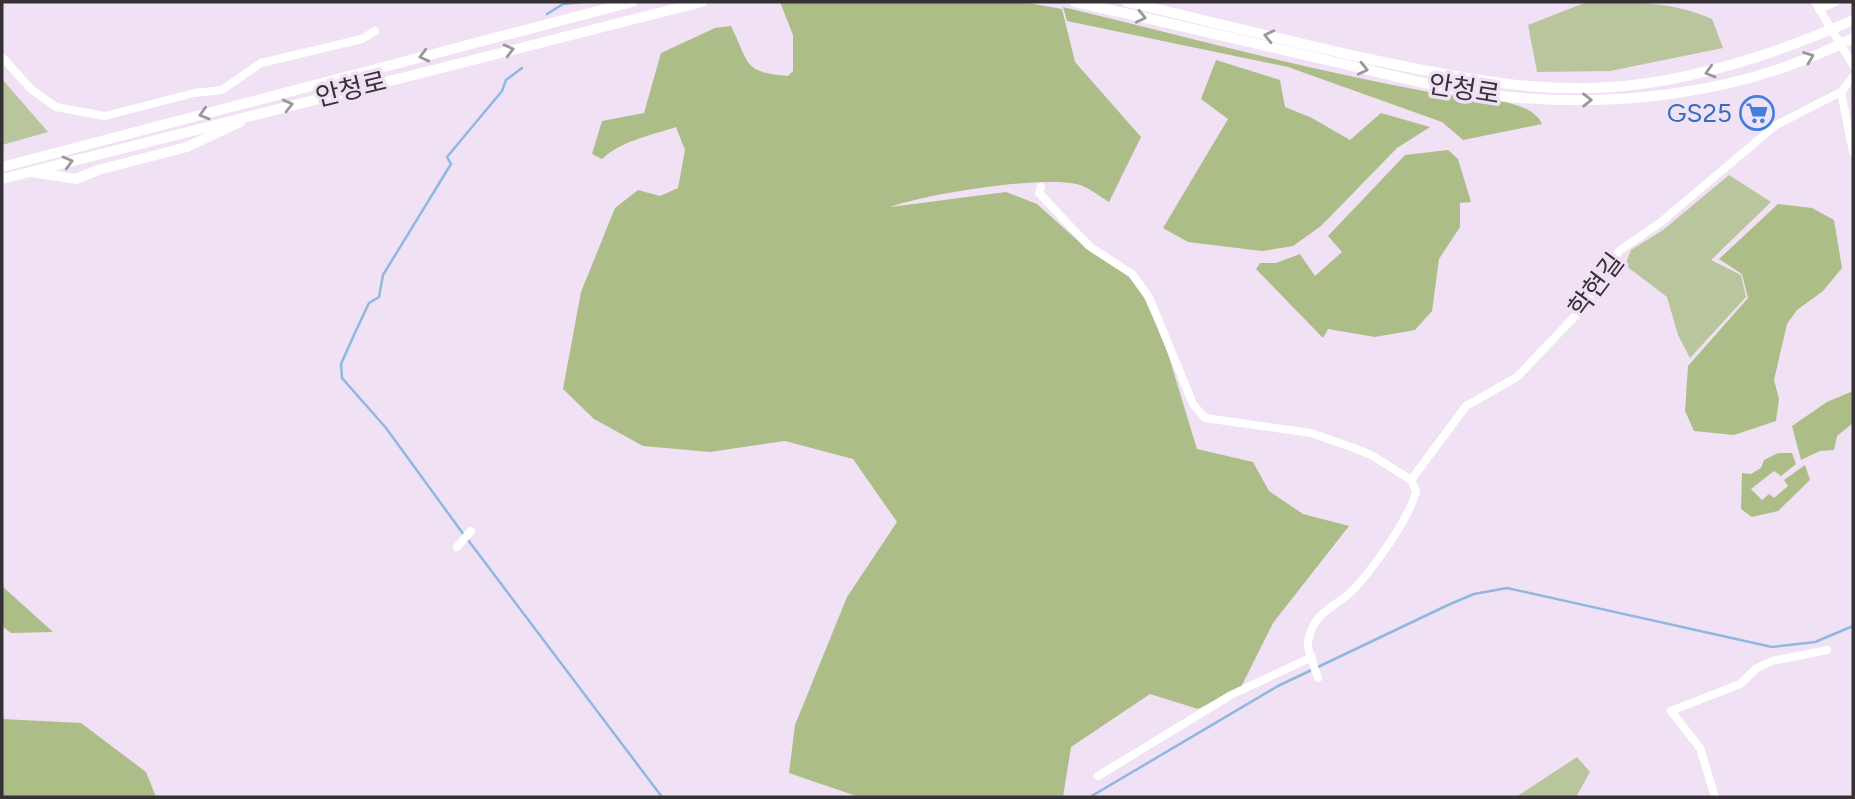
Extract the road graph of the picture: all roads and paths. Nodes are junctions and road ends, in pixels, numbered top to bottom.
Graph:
1 (632, 2) edge
2 (702, 2) edge
3 (1075, 2) edge
4 (1127, 2) edge
5 (1836, 2) edge
6 (1817, 6) edge
7 (1853, 20) edge
8 (1831, 30) junction
9 (375, 31) dead end
10 (1853, 38) edge
11 (1839, 46) junction
12 (2, 57) edge
13 (1853, 65) edge
14 (1853, 78) edge
15 (1841, 92) junction
16 (261, 111) junction
17 (1853, 152) edge
18 (2, 167) edge
19 (28, 172) junction
20 (2, 179) edge
21 (1041, 187) dead end
22 (1411, 480) junction
23 (471, 531) dead end
24 (457, 547) dead end
25 (1828, 650) dead end
26 (1312, 657) junction
27 (1318, 678) dead end
28 (1098, 776) dead end
29 (1715, 797) edge

1 -> 18 street, 안청로
16 -> 2 street, 안청로
3 -> 11 street, 안청로
8 -> 4 street, 안청로
5 - 6 street
6 - 8 street
7 - 8 street, 안청로
8 - 11 street
9 - 12 street
10 - 11 street, 안청로
11 - 13 street
14 - 15 street, 학현길
15 - 17 street
15 - 22 street, 학현길
19 -> 16 street, 안청로
16 - 19 street
19 - 20 street, 안청로
21 - 22 street
22 - 26 street
23 - 24 street
25 - 29 street
26 - 27 street
26 - 28 street

